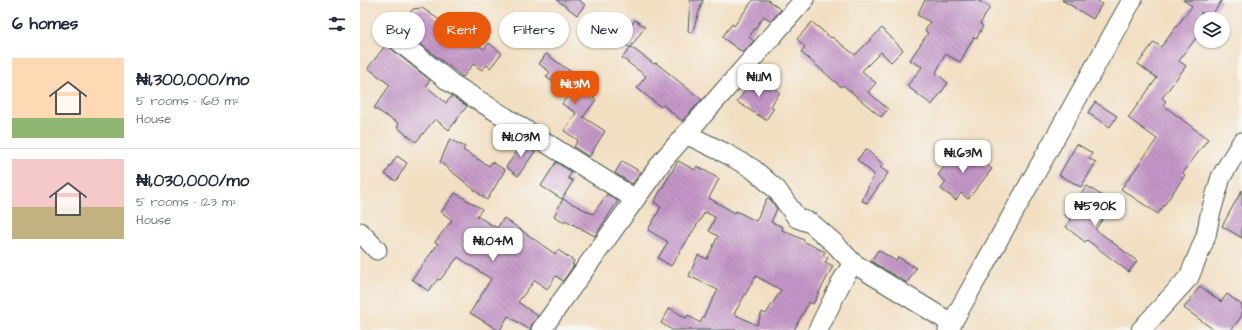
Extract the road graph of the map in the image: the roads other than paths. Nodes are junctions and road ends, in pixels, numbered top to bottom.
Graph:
1 (804, 0) edge
2 (1132, 0) edge
3 (407, 48) edge
4 (686, 134) junction
5 (1242, 142) edge
6 (635, 199) junction
7 (811, 224) junction
8 (360, 232) edge
9 (378, 250) dead end
10 (853, 264) junction
11 (842, 281) junction
12 (950, 327) edge
13 (541, 330) edge
14 (818, 330) edge
15 (1141, 330) edge

1 - 4 street
2 - 12 street
3 - 6 street
4 - 6 street
4 - 7 street
5 - 15 street
6 - 13 street
7 - 10 street
7 - 11 street
8 - 9 street
10 - 11 street
10 - 12 street
11 - 14 street

